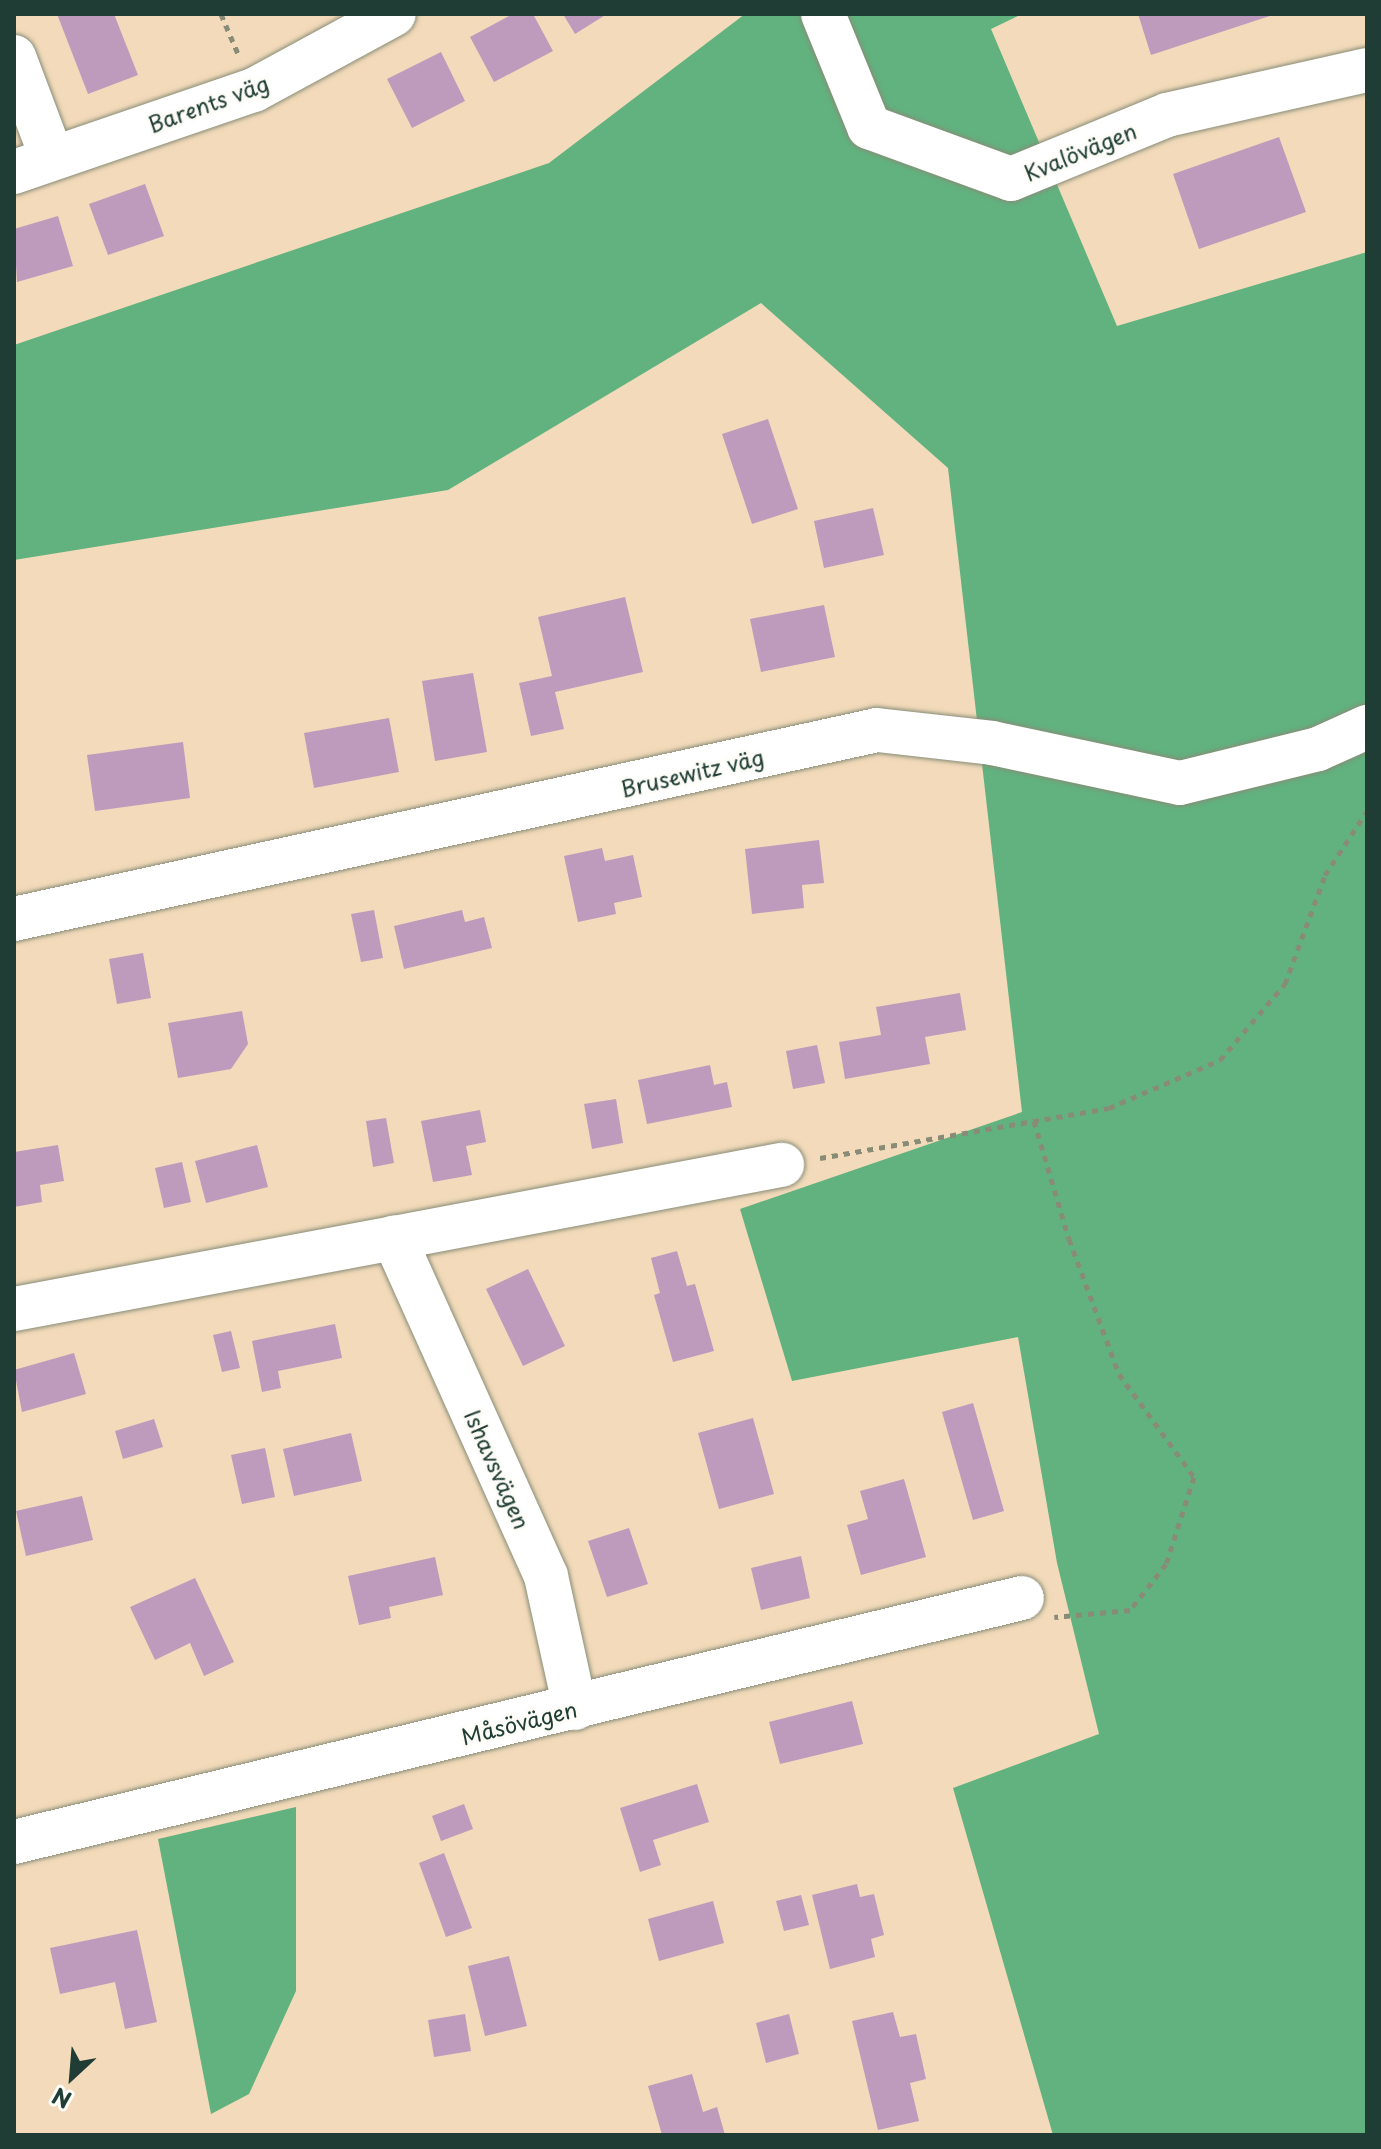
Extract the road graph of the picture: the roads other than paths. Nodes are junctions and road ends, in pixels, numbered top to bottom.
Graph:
1 (394, 14) edge
2 (823, 14) edge
3 (14, 57) edge
4 (1367, 70) edge
5 (33, 165) edge
6 (1367, 727) edge
7 (14, 919) edge
8 (782, 1165) road end
9 (394, 1238) junction
10 (14, 1309) edge
11 (1022, 1598) road end
12 (575, 1708) junction
13 (14, 1842) edge

1 - 5 street, Barents väg
2 - 4 street, Kvalövägen
3 - 5 street
6 - 7 street, Brusewitz väg
8 - 9 street
9 - 10 street
9 - 12 street, Ishavsvägen
11 - 12 street, Måsövägen
12 - 13 street, Måsövägen

